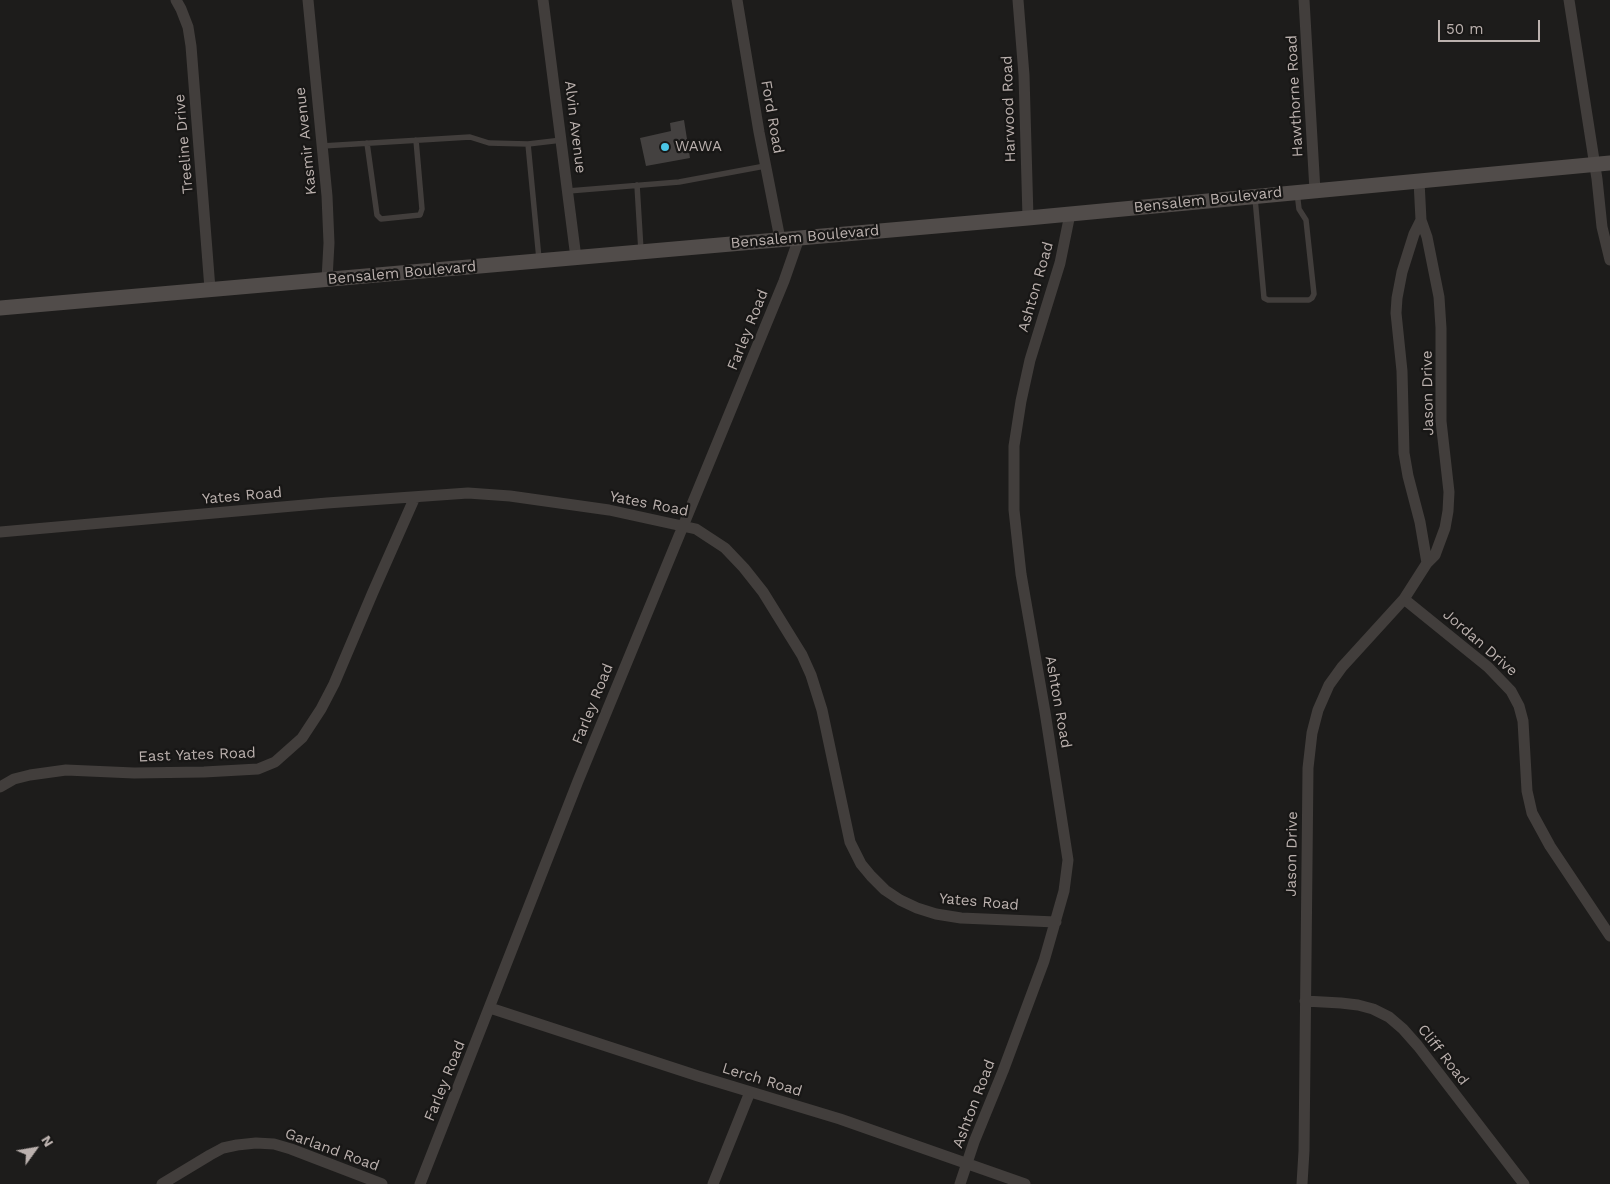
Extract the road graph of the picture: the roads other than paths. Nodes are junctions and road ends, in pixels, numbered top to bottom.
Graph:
1 (176, 0) edge
2 (308, 0) edge
3 (543, 0) edge
4 (737, 0) edge
5 (1018, 0) edge
6 (1304, 0) edge
7 (1569, 0) edge
8 (416, 140) junction
9 (562, 140) junction
10 (367, 143) junction
11 (528, 144) junction
12 (322, 146) junction
13 (1610, 163) edge
14 (1594, 165) junction
15 (765, 166) junction
16 (1419, 181) junction
17 (637, 185) junction
18 (1315, 190) junction
19 (568, 191) junction
20 (1297, 192) junction
21 (1255, 196) junction
22 (1070, 214) junction
23 (1028, 218) junction
24 (1421, 220) junction
25 (799, 238) junction
26 (780, 239) junction
27 (641, 252) junction
28 (576, 258) junction
29 (1610, 260) edge
30 (540, 261) junction
31 (327, 279) junction
32 (210, 289) junction
33 (0, 308) edge
34 (415, 497) junction
35 (683, 525) junction
36 (0, 532) edge
37 (1427, 562) junction
38 (1404, 599) junction
39 (0, 787) edge
40 (1056, 922) junction
41 (1610, 936) edge
42 (1305, 1001) junction
43 (490, 1008) junction
44 (750, 1092) junction
45 (967, 1165) junction
46 (162, 1184) edge
47 (382, 1184) edge
48 (420, 1184) edge
49 (713, 1184) edge
50 (960, 1184) edge
51 (1025, 1184) edge
52 (1302, 1184) edge
53 (1524, 1184) edge

1 - 32 street, Treeline Drive
2 - 12 street, Kasmir Avenue
3 - 9 street, Alvin Avenue
4 - 15 street, Ford Road
5 - 23 street, Harwood Road
6 - 18 street, Hawthorne Road
7 - 14 street
8 - 10 lane
8 - 10 lane
8 - 11 lane
9 - 11 lane
9 - 19 street, Alvin Avenue
10 - 12 lane
11 - 30 lane
12 - 31 street, Kasmir Avenue
13 - 14 main road, Bensalem Boulevard
14 - 16 main road, Bensalem Boulevard
14 - 29 street
15 - 17 lane
15 - 26 street, Ford Road
16 - 18 main road, Bensalem Boulevard
16 - 24 street, Jason Drive
17 - 19 lane
17 - 27 lane
18 - 20 main road, Bensalem Boulevard
19 - 28 street, Alvin Avenue
20 - 21 main road, Bensalem Boulevard
20 - 21 lane
21 - 22 main road, Bensalem Boulevard
22 - 23 main road, Bensalem Boulevard
22 - 40 street, Ashton Road
23 - 25 main road, Bensalem Boulevard
24 - 37 street, Jason Drive
24 - 37 street, Jason Drive
25 - 26 main road, Bensalem Boulevard
25 - 35 street, Farley Road
26 - 27 main road, Bensalem Boulevard
27 - 28 main road, Bensalem Boulevard
28 - 30 main road, Bensalem Boulevard
30 - 31 main road, Bensalem Boulevard
31 - 32 main road, Bensalem Boulevard
32 - 33 main road, Bensalem Boulevard
34 - 35 street, Yates Road
34 - 36 street, Yates Road
34 - 39 street, East Yates Road
35 - 40 street, Yates Road
35 - 43 street, Farley Road
37 - 38 street, Jason Drive
38 - 41 street, Jordan Drive
38 - 42 street, Jason Drive
40 - 45 street, Ashton Road
42 - 52 street, Jason Drive
42 - 53 street, Cliff Road
43 - 44 street, Lerch Road
43 - 48 street, Farley Road
44 - 45 street, Lerch Road
44 - 49 street
45 - 50 street, Ashton Road
45 - 51 street, Lerch Road
46 - 47 street, Garland Road

